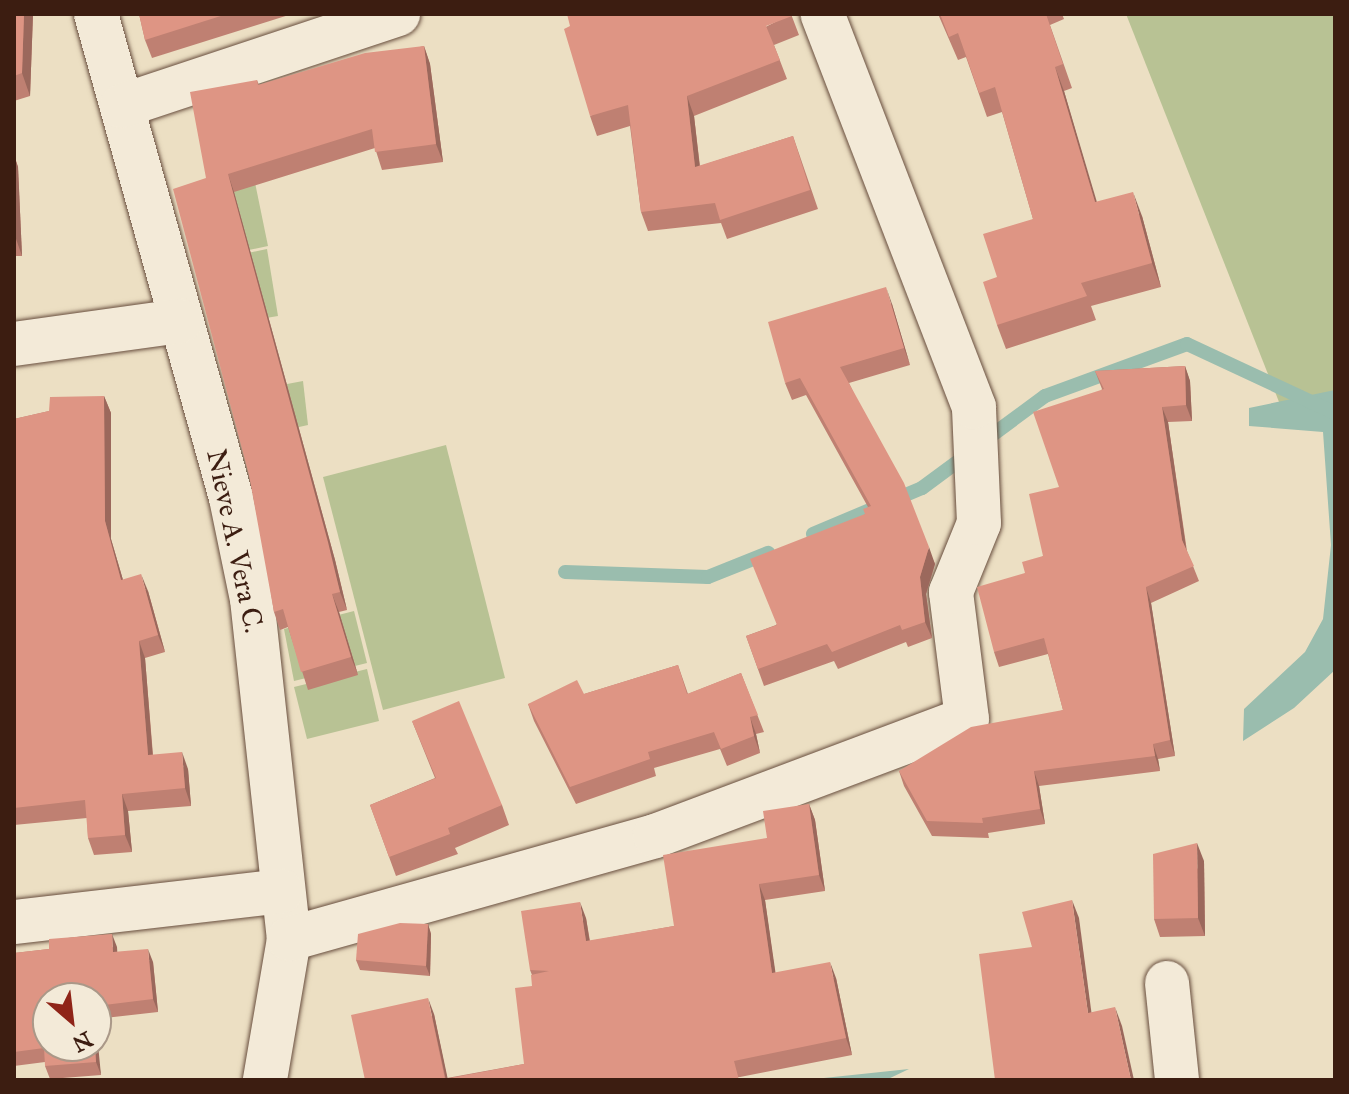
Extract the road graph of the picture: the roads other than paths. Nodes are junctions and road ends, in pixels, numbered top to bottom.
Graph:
1 (96, 14) edge
2 (398, 14) edge
3 (822, 14) edge
4 (122, 106) junction
5 (180, 321) junction
6 (14, 344) edge
7 (281, 891) junction
8 (14, 922) edge
9 (289, 939) junction
10 (1167, 983) dead end
11 (265, 1080) edge
12 (1177, 1080) edge

1 - 4 street, Nieve A. Vera C.
2 - 4 street
3 - 9 street
4 - 5 street, Nieve A. Vera C.
5 - 6 street
5 - 7 street, Nieve A. Vera C.
7 - 8 street
7 - 9 street, Nieve A. Vera C.
9 - 11 street, Nieve A. Vera C.
10 - 12 street

